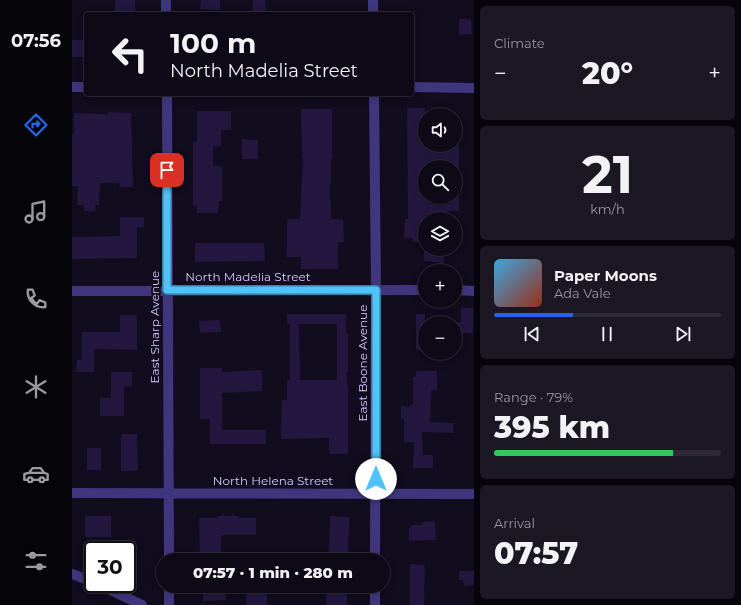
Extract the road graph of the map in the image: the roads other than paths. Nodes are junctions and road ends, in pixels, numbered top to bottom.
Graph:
1 (166, 0) edge
2 (373, 0) edge
3 (166, 12) edge
4 (373, 12) edge
5 (72, 87) edge
6 (84, 87) edge
7 (414, 87) edge
8 (474, 88) edge
9 (167, 96) edge
10 (374, 96) edge
11 (167, 290) junction
12 (376, 290) junction
13 (418, 290) edge
14 (462, 290) edge
15 (474, 290) edge
16 (72, 291) edge
17 (72, 494) edge
18 (168, 494) junction
19 (376, 494) junction
20 (474, 494) edge
21 (168, 553) edge
22 (375, 553) edge
23 (72, 574) edge
24 (84, 579) edge
25 (117, 593) edge
26 (169, 593) edge
27 (375, 593) edge
28 (142, 605) edge
29 (169, 605) edge
30 (375, 605) edge

1 - 3 street
2 - 4 street
5 - 6 street
7 - 8 street
9 - 11 street, East Sharp Avenue
10 - 12 street, East Boone Avenue
11 - 12 street, North Madelia Street
11 - 16 street, North Madelia Street
11 - 18 street, East Sharp Avenue
12 - 13 street, North Madelia Street
12 - 19 street, East Boone Avenue
14 - 15 street
17 - 18 street, North Helena Street
18 - 19 street, North Helena Street
18 - 21 street, East Sharp Avenue
19 - 20 street, North Helena Street
19 - 22 street, East Boone Avenue
23 - 24 street
25 - 28 street
26 - 29 street
27 - 30 street

